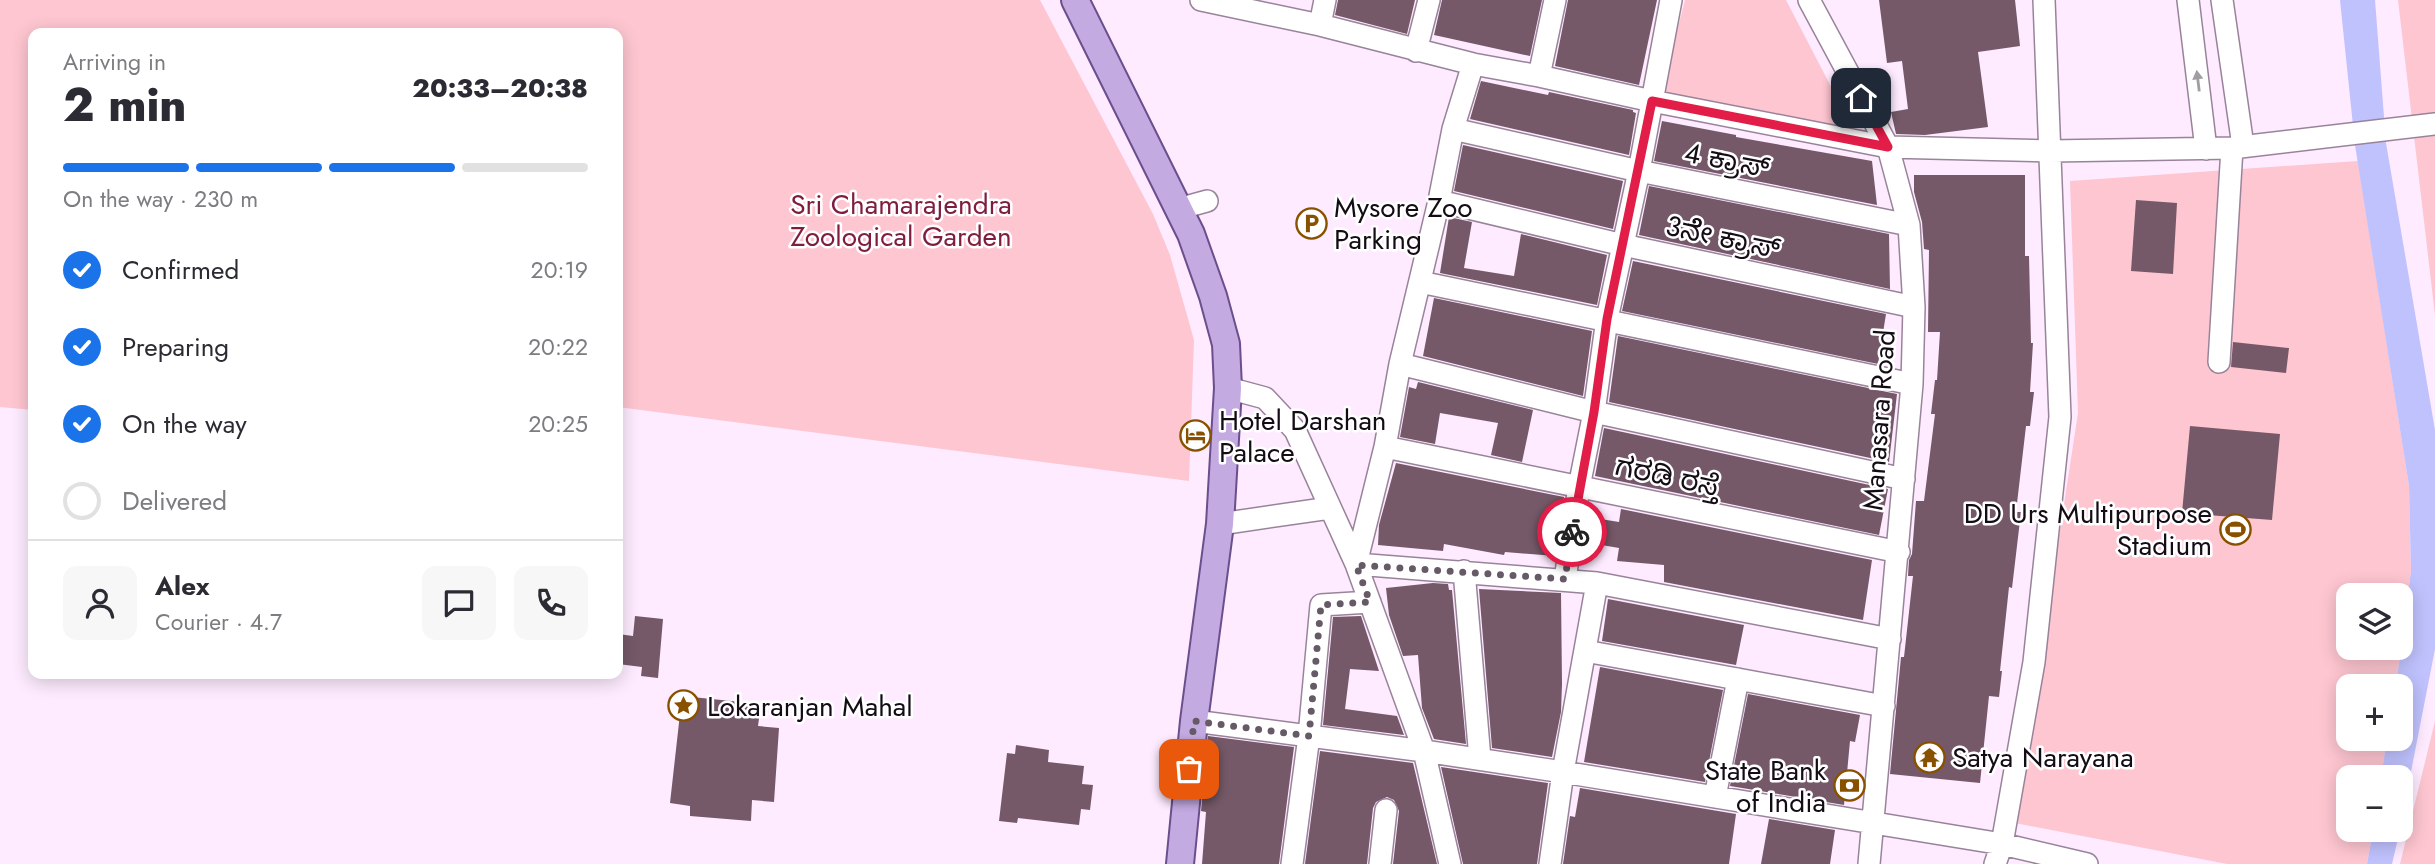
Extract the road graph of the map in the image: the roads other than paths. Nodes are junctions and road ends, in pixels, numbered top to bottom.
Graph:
1 (1075, 0) edge
2 (1201, 0) edge
3 (1325, 0) edge
4 (1429, 0) edge
5 (1555, 0) edge
6 (1671, 0) edge
7 (1809, 0) edge
8 (2044, 0) edge
9 (2188, 0) edge
10 (2222, 0) edge
11 (1320, 25) junction
12 (1416, 51) junction
13 (1473, 64) junction
14 (1539, 76) junction
15 (1652, 101) junction
16 (2435, 124) edge
17 (1453, 129) junction
18 (1888, 147) junction
19 (2238, 147) junction
20 (2206, 149) junction
21 (2051, 151) junction
22 (1639, 170) junction
23 (1207, 201) dead end
24 (1438, 201) junction
25 (1178, 209) junction
26 (1909, 225) junction
27 (1623, 245) junction
28 (1420, 282) junction
29 (1914, 307) junction
30 (1607, 319) junction
31 (2219, 362) dead end
32 (1400, 364) junction
33 (1912, 384) junction
34 (1228, 388) junction
35 (1594, 412) junction
36 (1385, 447) junction
37 (1904, 479) junction
38 (1579, 486) junction
39 (1330, 508) junction
40 (1220, 524) junction
41 (1899, 552) junction
42 (1356, 565) junction
43 (1464, 571) junction
44 (1565, 579) junction
45 (1597, 583) junction
46 (1370, 602) junction
47 (1890, 639) junction
48 (1585, 651) junction
49 (1738, 680) junction
50 (1884, 706) junction
51 (1194, 721) junction
52 (1309, 736) junction
53 (1424, 751) junction
54 (1480, 759) junction
55 (1563, 772) junction
56 (1714, 797) junction
57 (1386, 810) dead end
58 (1872, 824) junction
59 (1998, 854) edge
60 (1180, 864) edge
61 (1292, 864) edge
62 (1380, 864) edge
63 (1451, 864) edge
64 (1550, 864) edge
65 (1869, 864) edge
66 (2087, 864) edge

1 - 25 main road
2 - 11 street
3 - 11 street
4 - 12 street
5 - 14 street
6 - 15 street
7 - 18 street, Manasara Road
8 - 21 street
20 -> 9 street
10 - 19 street
11 - 12 street
12 - 13 street
13 - 14 street
13 - 17 street
14 - 15 street
15 - 18 street
15 - 22 street
16 - 19 street
17 - 22 street, 4 ಕ್ರಾಸ್
17 - 24 street
18 - 21 street
18 - 26 street, Manasara Road
19 - 20 street
19 - 31 street
20 - 21 street
21 - 59 street
22 - 26 street, 4 ಕ್ರಾಸ್
22 - 27 street
23 - 25 street
24 - 27 street, 3ನೆೇ ಕ್ರಾಸ್
24 - 28 street
25 - 34 main road
26 - 29 street, Manasara Road
27 - 29 street, 3ನೆೇ ಕ್ರಾಸ್
27 - 30 street
28 - 30 street
28 - 32 street
29 - 33 street, Manasara Road
30 - 33 street
30 - 35 street
32 - 35 street
32 - 36 street
33 - 37 street, Manasara Road
34 - 39 street
34 - 40 main road
35 - 37 street
35 - 38 street
36 - 38 street, ಗರಡಿ ರಸ್ತೆ
36 - 42 street
37 - 41 street, Manasara Road
38 - 41 street, ಗರಡಿ ರಸ್ತೆ
38 - 44 street
39 - 40 street
39 - 42 street
40 - 51 main road
41 - 47 street, Manasara Road
42 - 43 street
42 - 46 street
43 - 44 street
43 - 54 street
44 - 45 street
45 - 47 street
45 - 48 street
46 - 52 street
46 - 53 street
47 - 50 street, Manasara Road
48 - 49 street
48 - 55 street
49 - 50 street
49 - 56 street
50 - 58 street, Manasara Road
51 - 52 street
51 - 60 main road
52 - 53 street
52 - 61 street
53 - 54 street
53 - 63 street
54 - 55 street
55 - 56 street
55 - 64 street
56 - 58 street
57 - 62 street
58 - 59 street
58 - 65 street, Manasara Road
59 - 66 street

